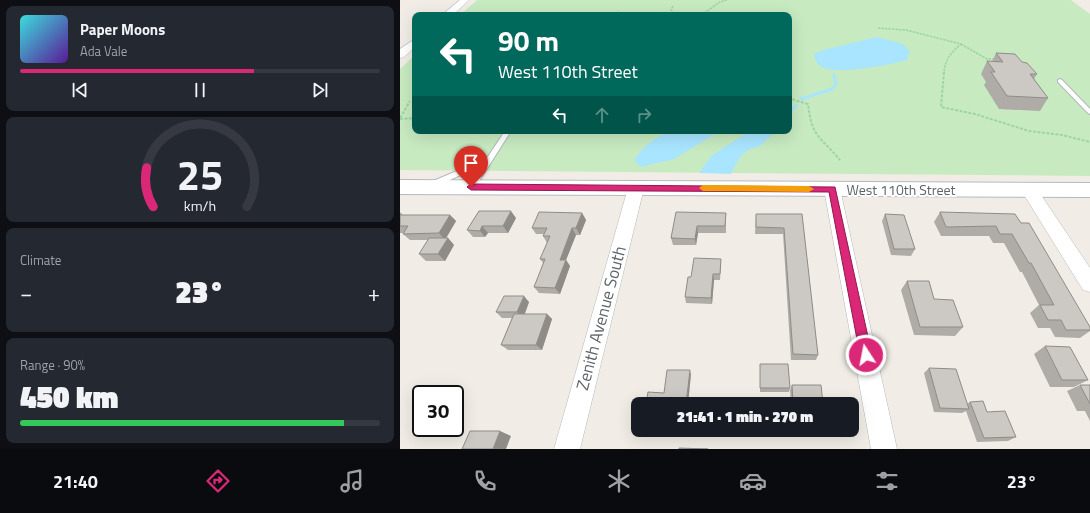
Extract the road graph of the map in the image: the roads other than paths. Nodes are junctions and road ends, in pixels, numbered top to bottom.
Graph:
1 (464, 0) edge
2 (450, 12) edge
3 (412, 45) edge
4 (400, 55) edge
5 (1060, 81) dead end
6 (1090, 112) edge
7 (506, 134) edge
8 (490, 159) junction
9 (400, 187) edge
10 (429, 187) junction
11 (471, 187) junction
12 (636, 188) junction
13 (832, 189) junction
14 (1028, 190) junction
15 (1090, 190) edge
16 (1090, 284) edge
17 (566, 449) edge
18 (884, 449) edge

1 - 2 street
3 - 4 street
5 - 6 lane
7 - 8 lane
8 - 10 lane
8 - 11 lane
9 - 10 street, West 110th Street
10 - 11 street, West 110th Street
11 - 12 street, West 110th Street
12 - 13 street, West 110th Street
12 - 17 street, Zenith Avenue South
13 - 14 street, West 110th Street
13 - 18 street
14 - 15 street, West 110th Street
14 - 16 street

